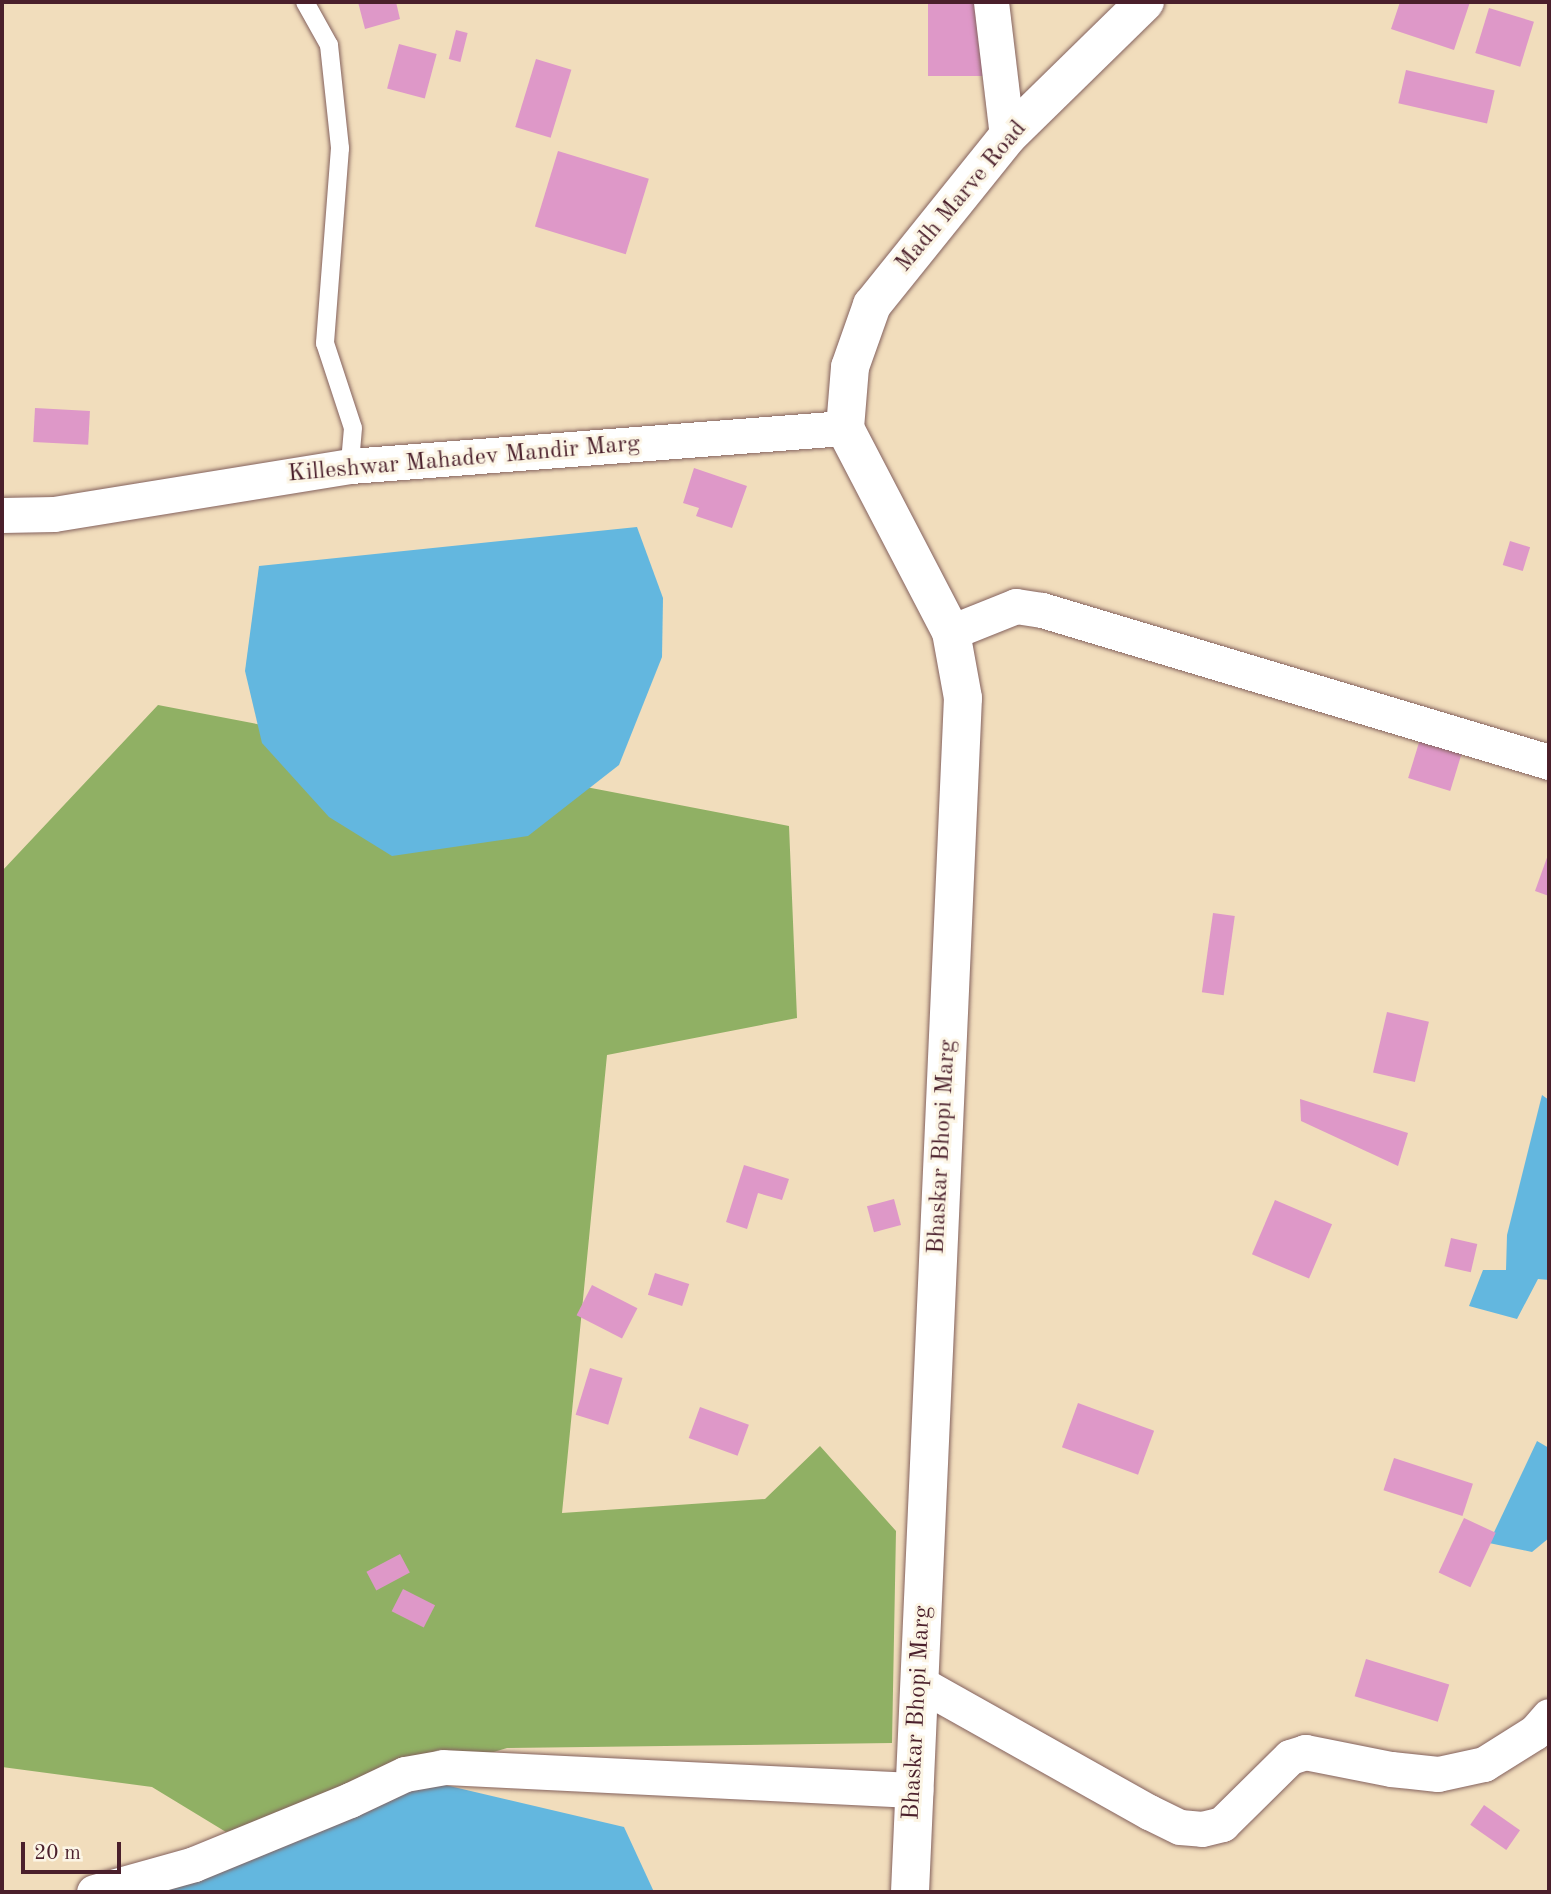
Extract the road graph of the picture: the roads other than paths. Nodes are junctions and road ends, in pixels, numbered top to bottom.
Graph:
1 (305, 2) edge
2 (991, 2) edge
3 (1145, 2) edge
4 (1007, 137) junction
5 (845, 428) junction
6 (349, 466) junction
7 (2, 515) edge
8 (951, 632) junction
9 (1549, 762) edge
10 (919, 1683) junction
11 (1549, 1716) edge
12 (915, 1790) junction
13 (94, 1892) edge
14 (910, 1892) edge

1 - 6 lane
2 - 4 street
3 - 4 street, Madh Marve Road
4 - 5 street, Madh Marve Road
5 - 6 street, Killeshwar Mahadev Mandir Marg
5 - 8 street, Bhaskar Bhopi Marg
6 - 7 street, Killeshwar Mahadev Mandir Marg
8 - 9 street
8 - 10 street, Bhaskar Bhopi Marg
10 - 11 street
10 - 12 street, Bhaskar Bhopi Marg
12 - 13 street
12 - 14 street, Bhaskar Bhopi Marg

